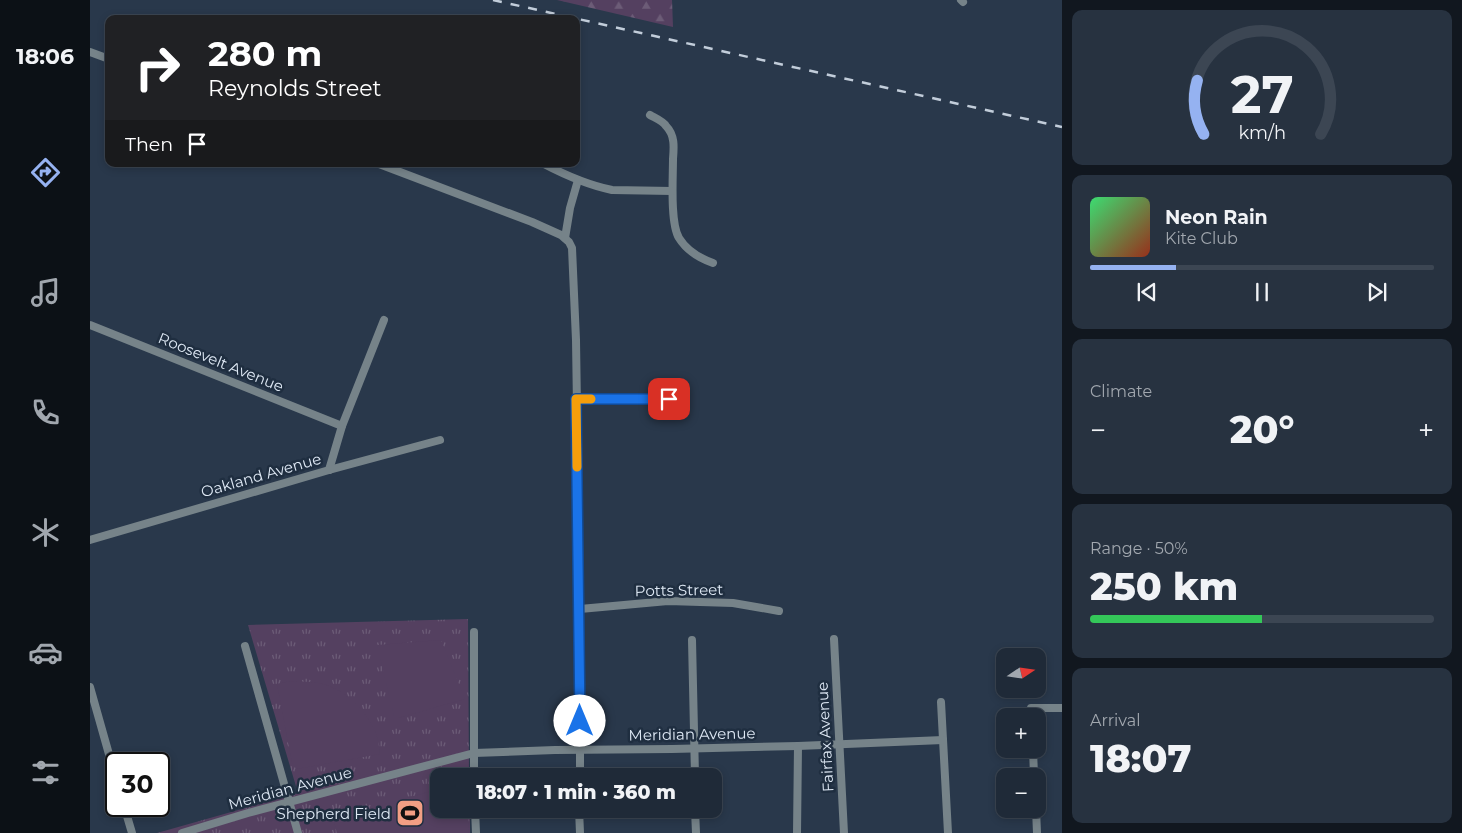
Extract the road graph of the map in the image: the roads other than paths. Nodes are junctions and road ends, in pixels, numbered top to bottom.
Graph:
1 (90, 52) edge
2 (105, 57) edge
3 (650, 115) dead end
4 (387, 167) edge
5 (550, 167) edge
6 (578, 180) junction
7 (672, 191) junction
8 (565, 238) junction
9 (713, 263) dead end
10 (384, 320) dead end
11 (90, 325) edge
12 (576, 399) junction
13 (669, 399) dead end
14 (342, 426) junction
15 (440, 440) dead end
16 (329, 470) junction
17 (90, 540) edge
18 (580, 609) junction
19 (779, 611) dead end
20 (474, 632) dead end
21 (692, 640) dead end
22 (834, 640) dead end
23 (245, 646) dead end
24 (90, 687) edge
25 (941, 702) dead end
26 (1062, 708) edge
27 (1046, 710) edge
28 (943, 740) junction
29 (839, 744) junction
30 (798, 746) junction
31 (694, 748) junction
32 (580, 750) junction
33 (108, 752) edge
34 (474, 753) junction
35 (474, 768) edge
36 (580, 768) edge
37 (694, 768) edge
38 (289, 802) junction
39 (127, 817) edge
40 (475, 818) edge
41 (580, 818) edge
42 (695, 818) edge
43 (1036, 818) edge
44 (132, 833) edge
45 (182, 833) edge
46 (298, 833) edge
47 (476, 833) edge
48 (580, 833) edge
49 (696, 833) edge
50 (797, 833) edge
51 (844, 833) edge
52 (948, 833) edge
53 (1037, 833) edge

1 - 2 street
3 - 7 street
4 - 8 street
5 - 6 street
6 - 7 street
6 - 8 street
7 - 9 street
8 - 12 street
10 - 14 street
11 - 14 street, Roosevelt Avenue
12 - 13 street
12 - 18 street
14 - 16 street
15 - 16 street, Oakland Avenue
16 - 17 street, Oakland Avenue
18 - 19 street, Potts Street
18 - 32 street
20 - 34 street
21 - 31 street
22 - 29 street, Fairfax Avenue
23 - 38 street
24 - 33 street
25 - 28 street
26 - 27 street
28 - 29 street, Meridian Avenue
28 - 52 street
29 - 30 street, Meridian Avenue
29 - 51 street, Fairfax Avenue
30 - 31 street, Meridian Avenue
30 - 50 street
31 - 32 street, Meridian Avenue
31 - 37 street
32 - 34 street, Meridian Avenue
32 - 36 street
34 - 35 street
34 - 38 street, Meridian Avenue
38 - 45 street, Meridian Avenue
38 - 46 street
39 - 44 street
40 - 47 street
41 - 48 street
42 - 49 street
43 - 53 street

